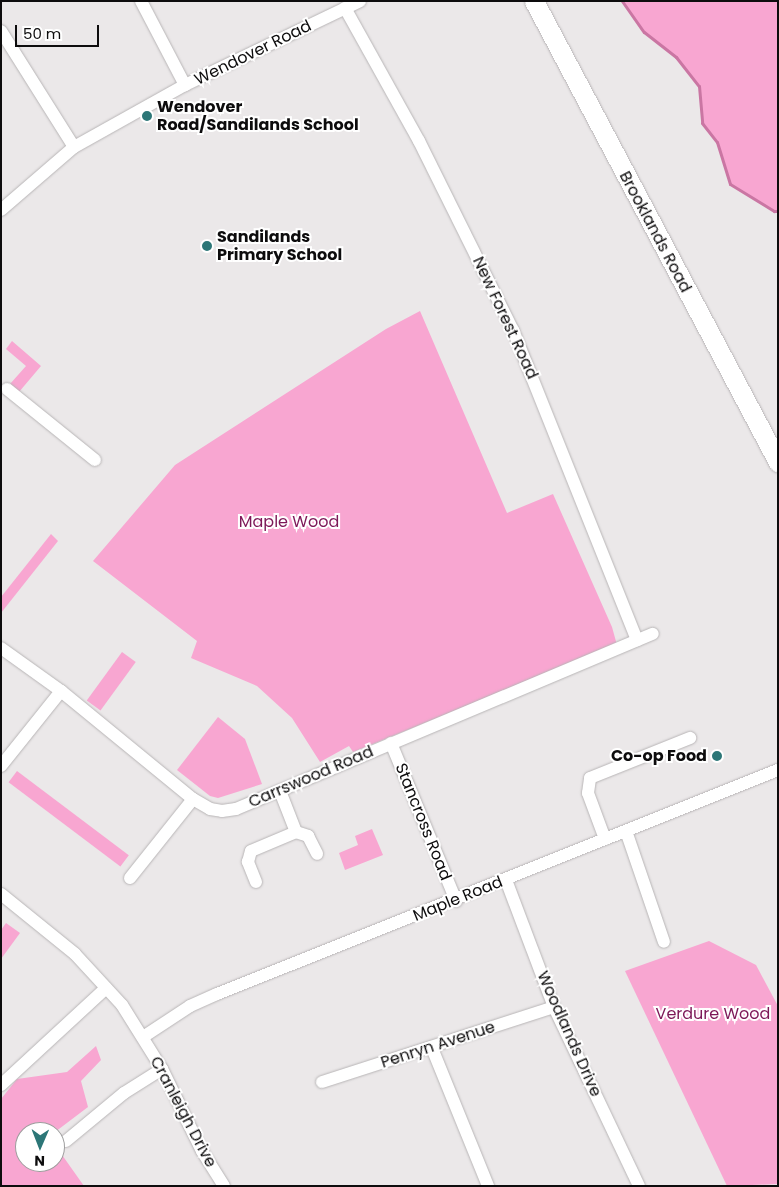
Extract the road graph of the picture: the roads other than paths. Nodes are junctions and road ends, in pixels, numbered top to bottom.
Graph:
1 (142, 1) edge
2 (360, 1) edge
3 (534, 1) edge
4 (345, 8) junction
5 (1, 31) edge
6 (185, 85) junction
7 (74, 147) junction
8 (1, 210) edge
9 (3, 390) edge
10 (95, 460) dead end
11 (778, 462) edge
12 (653, 634) dead end
13 (638, 640) junction
14 (1, 648) edge
15 (61, 691) junction
16 (690, 738) dead end
17 (391, 743) junction
18 (1, 766) edge
19 (776, 774) edge
20 (280, 790) junction
21 (193, 799) junction
22 (626, 831) junction
23 (296, 832) junction
24 (606, 840) junction
25 (318, 854) dead end
26 (130, 878) dead end
27 (506, 880) junction
28 (256, 882) dead end
29 (1, 894) edge
30 (456, 900) junction
31 (664, 942) dead end
32 (106, 988) junction
33 (554, 1007) junction
34 (143, 1037) junction
35 (432, 1048) junction
36 (162, 1069) junction
37 (4, 1077) edge
38 (322, 1082) dead end
39 (66, 1141) dead end
40 (223, 1186) edge
41 (488, 1186) edge
42 (639, 1186) edge

1 - 6 street
2 - 4 street, Wendover Road
3 - 11 street, Brooklands Road
4 - 6 street, Wendover Road
4 - 13 street, New Forest Road
5 - 7 street
6 - 7 street, Wendover Road
7 - 8 street, Wendover Road
9 - 10 street
12 - 13 street, Carrswood Road
13 - 17 street, Carrswood Road
14 - 15 street, Carrswood Road
15 - 18 street
15 - 21 street, Carrswood Road
16 - 24 street
17 - 20 street, Carrswood Road
17 - 30 street, Stancross Road
19 - 22 street, Maple Road
20 - 21 street, Carrswood Road
20 - 23 street
21 - 26 street
22 - 24 street, Maple Road
22 - 31 street
23 - 25 street
23 - 28 street
24 - 27 street, Maple Road
27 - 30 street, Maple Road
27 - 33 street, Woodlands Drive
29 - 32 street
30 - 34 street, Maple Road
32 - 34 street
32 - 37 street
33 - 35 street, Penryn Avenue
33 - 42 street, Woodlands Drive
34 - 36 street, Cranleigh Drive
35 - 38 street, Penryn Avenue
35 - 41 street
36 - 39 street
36 - 40 street, Cranleigh Drive

